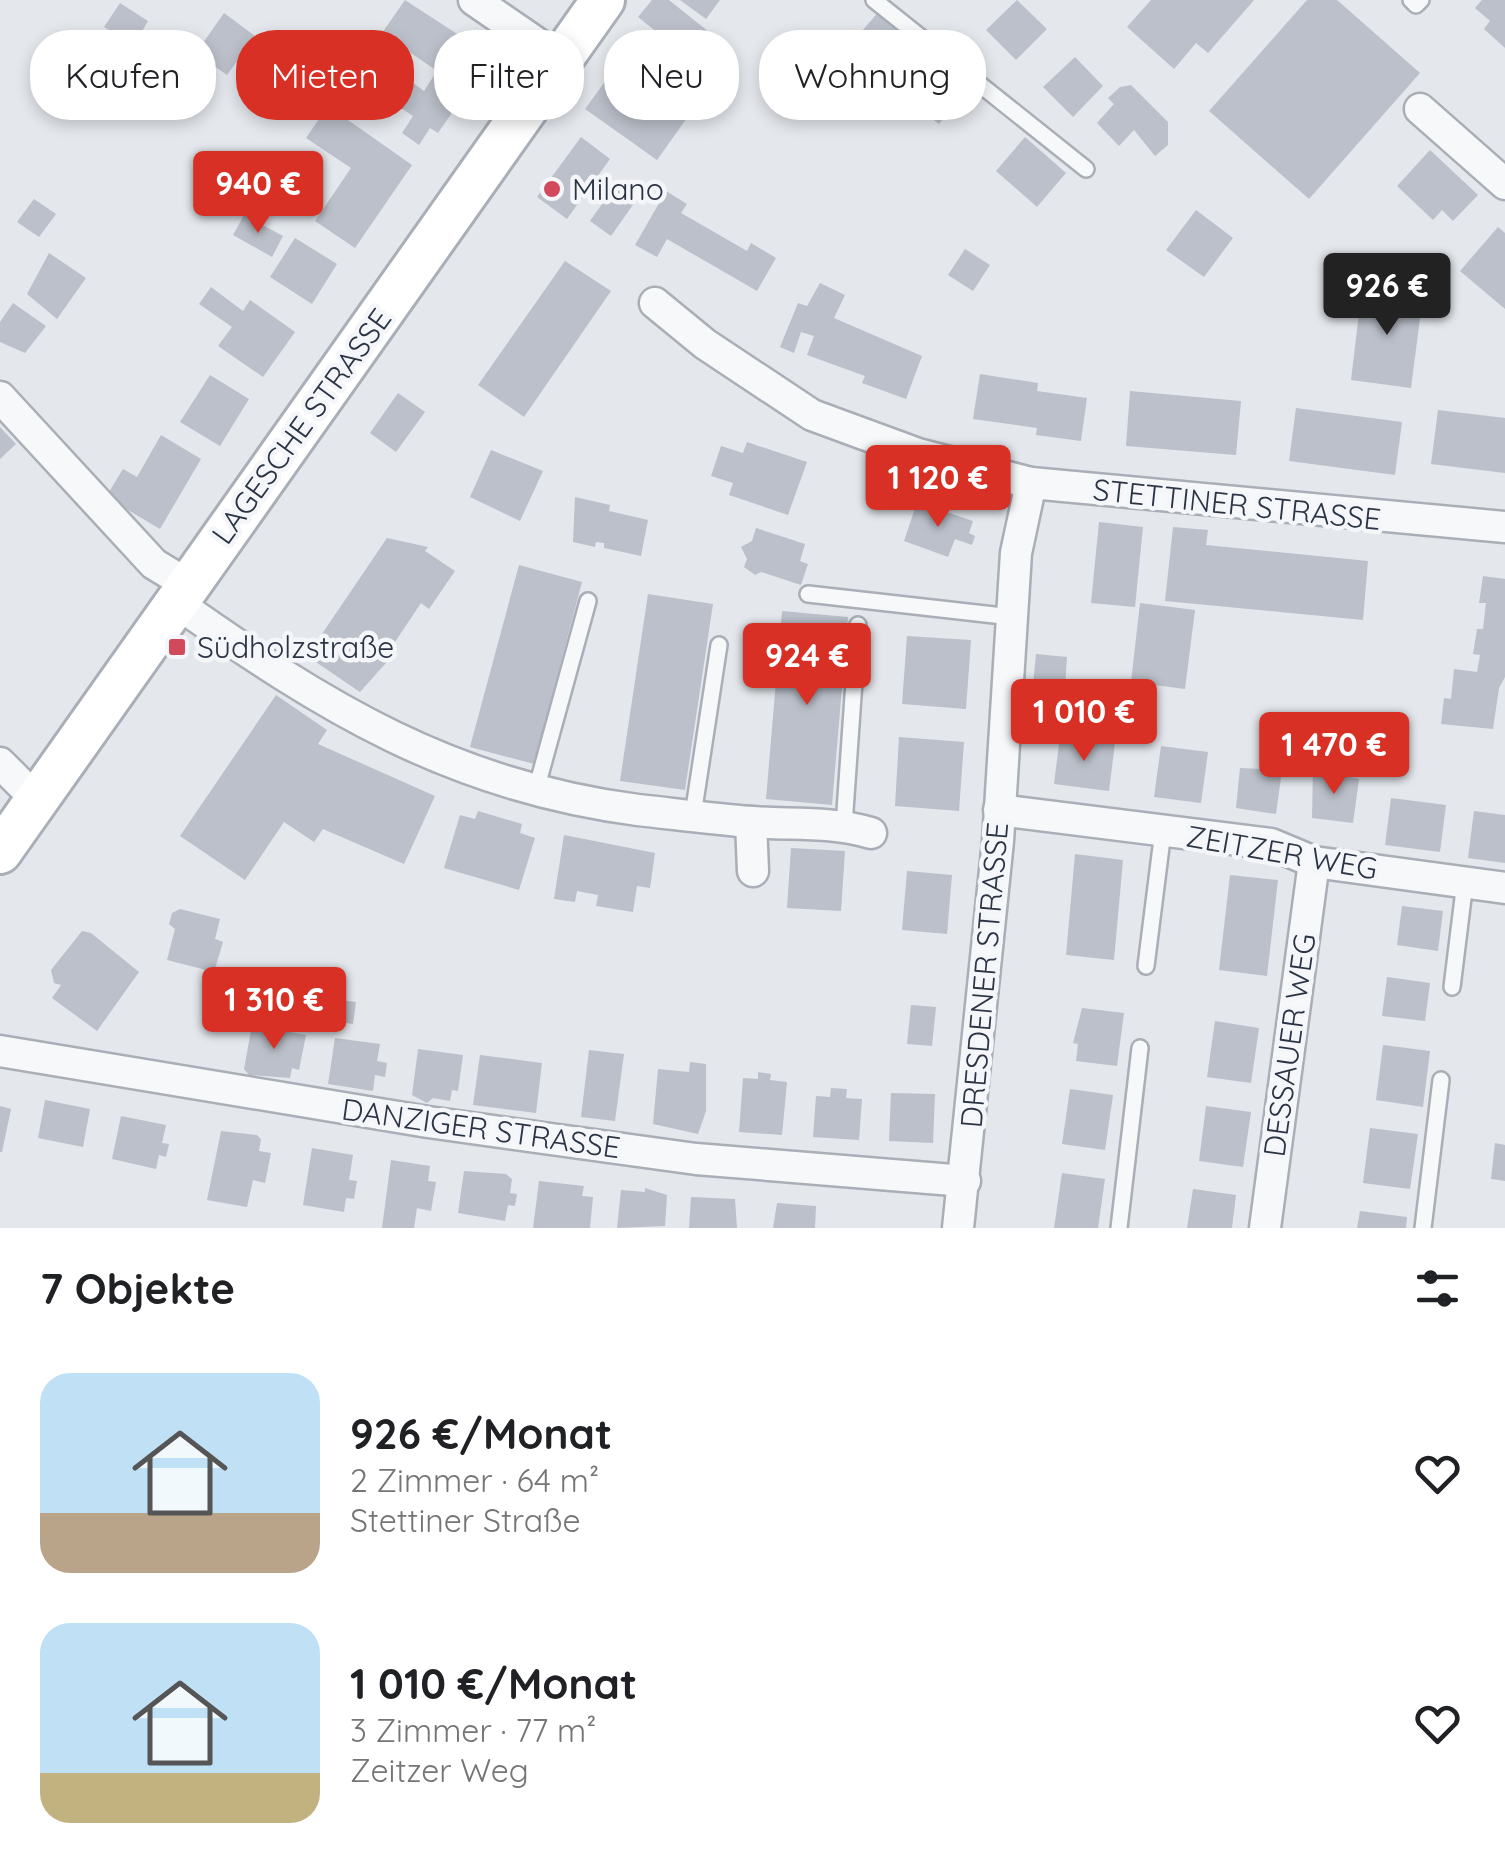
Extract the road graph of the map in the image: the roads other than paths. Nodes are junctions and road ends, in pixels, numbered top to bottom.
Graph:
1 (474, 0) edge
2 (603, 0) edge
3 (874, 0) edge
4 (1411, 0) edge
5 (1421, 0) edge
6 (518, 30) edge
7 (581, 30) edge
8 (1420, 109) dead end
9 (517, 120) edge
10 (1086, 168) dead end
11 (1505, 184) edge
12 (655, 303) dead end
13 (0, 397) edge
14 (1031, 484) junction
15 (1505, 527) edge
16 (181, 592) junction
17 (808, 594) dead end
18 (588, 601) dead end
19 (1012, 617) junction
20 (858, 624) dead end
21 (719, 645) dead end
22 (0, 763) edge
23 (536, 790) junction
24 (36, 799) junction
25 (999, 810) junction
26 (693, 815) junction
27 (751, 822) junction
28 (858, 829) joint
29 (1163, 831) junction
30 (0, 852) edge
31 (1314, 862) junction
32 (752, 871) dead end
33 (1466, 882) junction
34 (1505, 888) edge
35 (1146, 966) dead end
36 (1452, 987) dead end
37 (1140, 1048) dead end
38 (0, 1052) edge
39 (1441, 1080) dead end
40 (965, 1180) junction
41 (958, 1228) edge
42 (1118, 1228) edge
43 (1265, 1228) edge
44 (1424, 1228) edge

1 - 6 street
2 - 7 street, LAGESCHE STRASSE
3 - 10 lane
4 - 5 lane
8 - 11 street
9 - 16 street, LAGESCHE STRASSE
12 - 14 street, STETTINER STRASSE
13 - 16 street
14 - 15 street, STETTINER STRASSE
14 - 19 street, DRESDENER STRASSE
16 - 23 street
16 - 24 street, LAGESCHE STRASSE
17 - 19 lane
18 - 23 lane
19 - 25 street, DRESDENER STRASSE
20 - 28 lane
21 - 26 lane
22 - 24 street
23 - 26 street
24 - 30 street, LAGESCHE STRASSE
25 - 29 street, ZEITZER WEG
25 - 40 street, DRESDENER STRASSE
26 - 27 street
27 - 28 street
27 - 32 street
29 - 31 street, ZEITZER WEG
29 - 35 lane
31 - 33 street, ZEITZER WEG
31 - 43 street, DESSAUER WEG
33 - 34 street, ZEITZER WEG
33 - 36 lane
37 - 42 lane
38 - 40 street, DANZIGER STRASSE
39 - 44 lane
40 - 41 street, DRESDENER STRASSE

